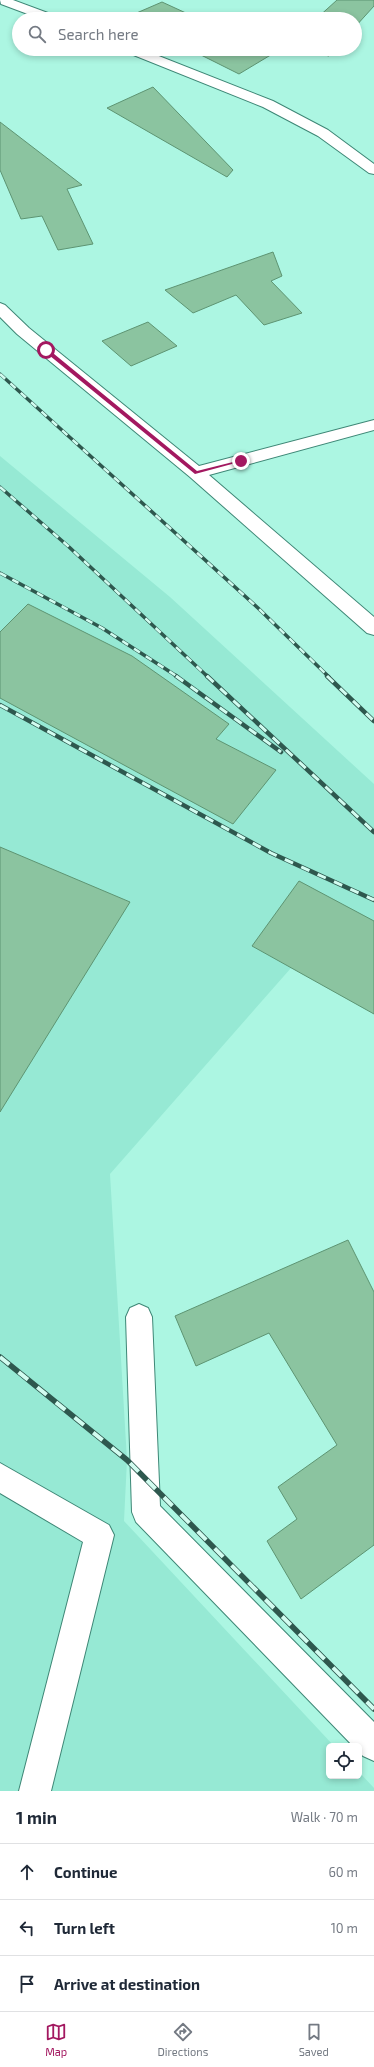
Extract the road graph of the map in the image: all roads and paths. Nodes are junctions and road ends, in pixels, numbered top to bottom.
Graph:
1 (4, 3) edge
2 (31, 12) edge
3 (148, 56) edge
4 (374, 170) edge
5 (0, 308) edge
6 (374, 425) edge
7 (196, 473) junction
8 (374, 628) edge
9 (139, 1317) dead end
10 (0, 1477) edge
11 (374, 1745) edge
12 (35, 1791) edge

1 - 2 street
3 - 4 street
5 - 7 street
6 - 7 street
7 - 8 street
9 - 11 street
10 - 12 street

